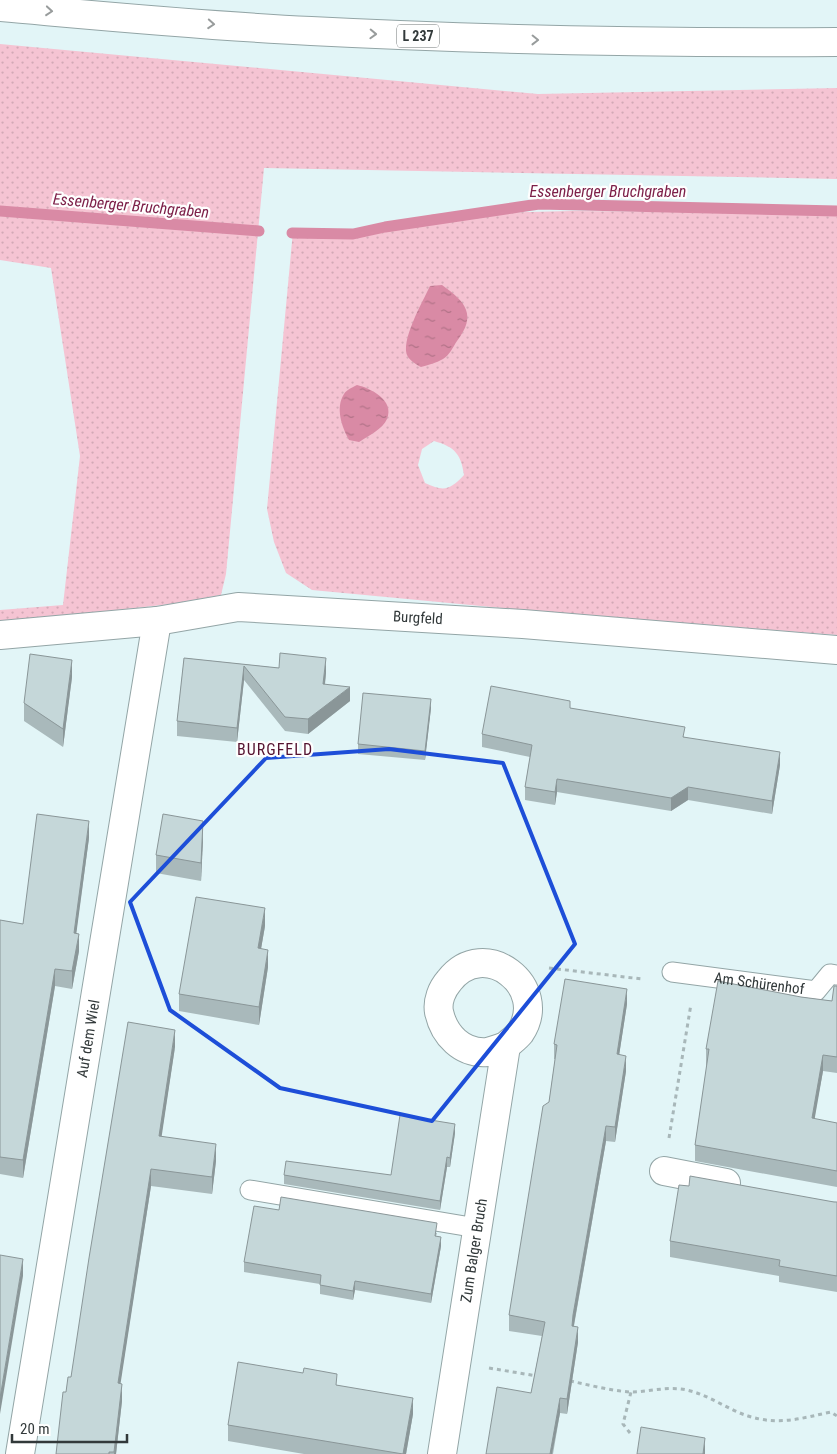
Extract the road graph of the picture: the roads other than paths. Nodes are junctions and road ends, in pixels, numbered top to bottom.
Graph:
1 (0, 7) edge
2 (837, 42) edge
3 (157, 622) junction
4 (0, 635) edge
5 (837, 650) edge
6 (672, 972) road end
7 (837, 975) edge
8 (506, 1046) junction
9 (664, 1171) road end
10 (750, 1187) edge
11 (250, 1190) dead end
12 (477, 1228) junction
13 (20, 1454) edge
14 (442, 1454) edge

1 -> 2 main road, L 237
3 - 4 main road, Burgfeld
3 - 5 main road, Burgfeld
3 - 13 main road, Auf dem Wiel
6 - 7 lane, Am Schürenhof
8 - 8 main road
8 - 12 main road, Zum Balger Bruch
9 - 10 main road
11 - 12 lane
12 - 14 main road, Zum Balger Bruch

